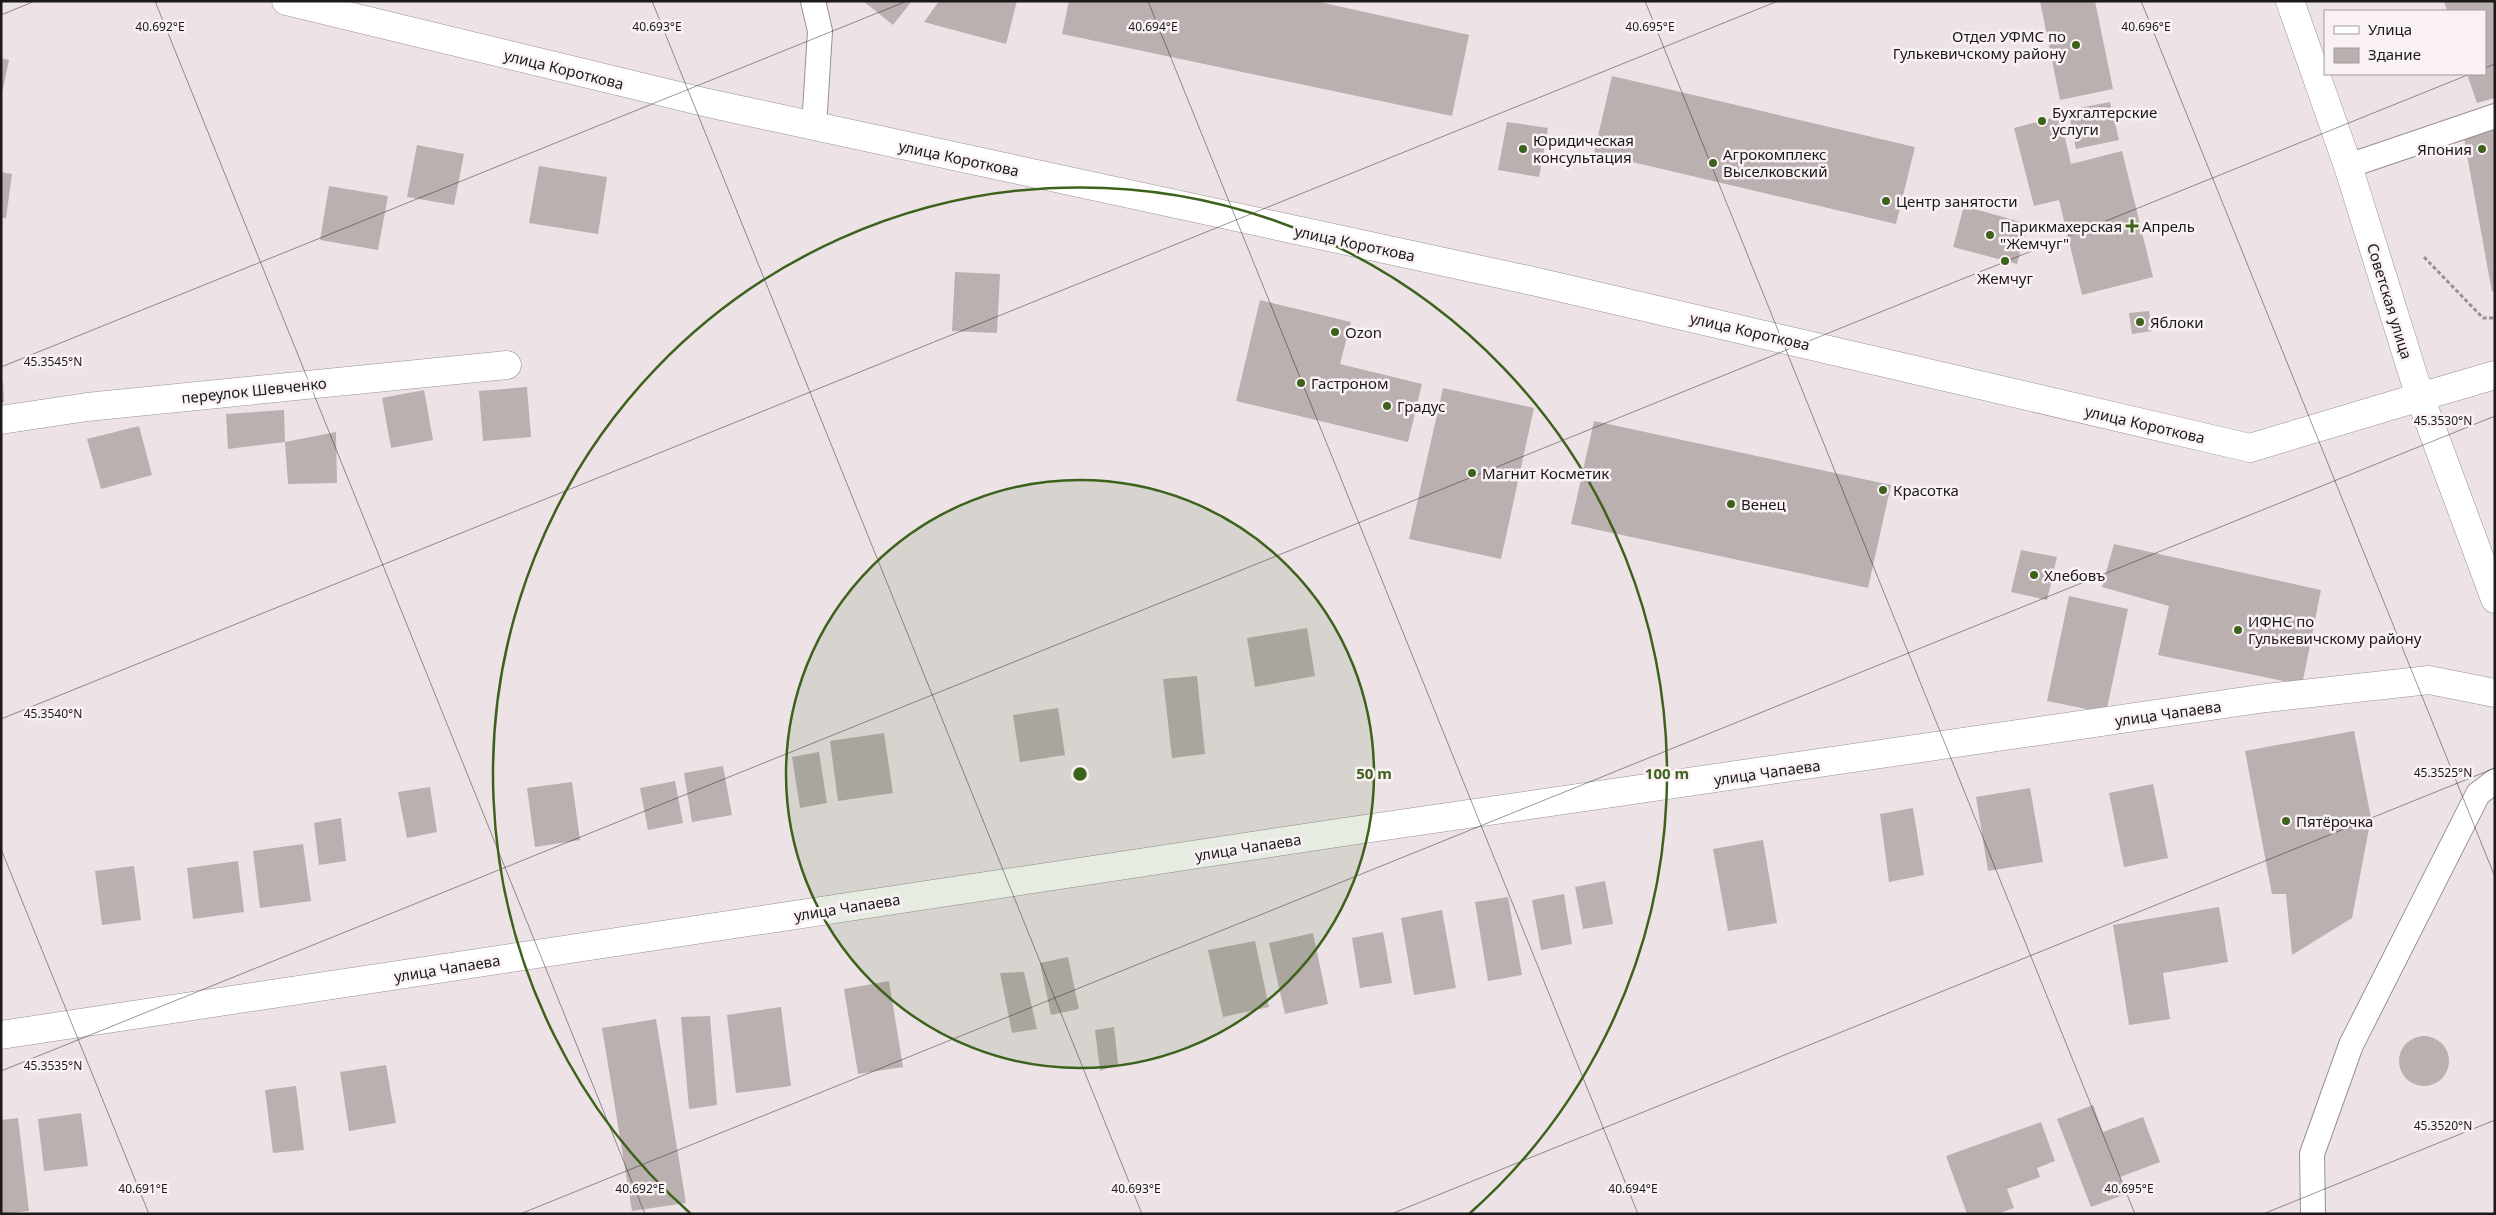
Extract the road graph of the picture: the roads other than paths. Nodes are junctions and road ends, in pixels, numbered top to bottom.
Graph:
1 (286, 1) edge
2 (814, 1) edge
3 (2290, 1) edge
4 (2495, 116) edge
5 (814, 127) junction
6 (2348, 166) junction
7 (507, 365) dead end
8 (2495, 375) edge
9 (2420, 397) junction
10 (1, 420) edge
11 (2495, 599) edge
12 (2495, 693) edge
13 (2495, 781) edge
14 (1, 1035) edge
15 (2314, 1214) edge

1 - 5 street, улица Короткова
2 - 5 lane
3 - 6 street, Советская улица
4 - 6 lane
5 - 9 street, улица Короткова
6 - 9 street, Советская улица
7 - 10 street, переулок Шевченко
8 - 9 street
9 - 11 street, Советская улица
12 - 14 street, улица Чапаева
13 - 15 lane

